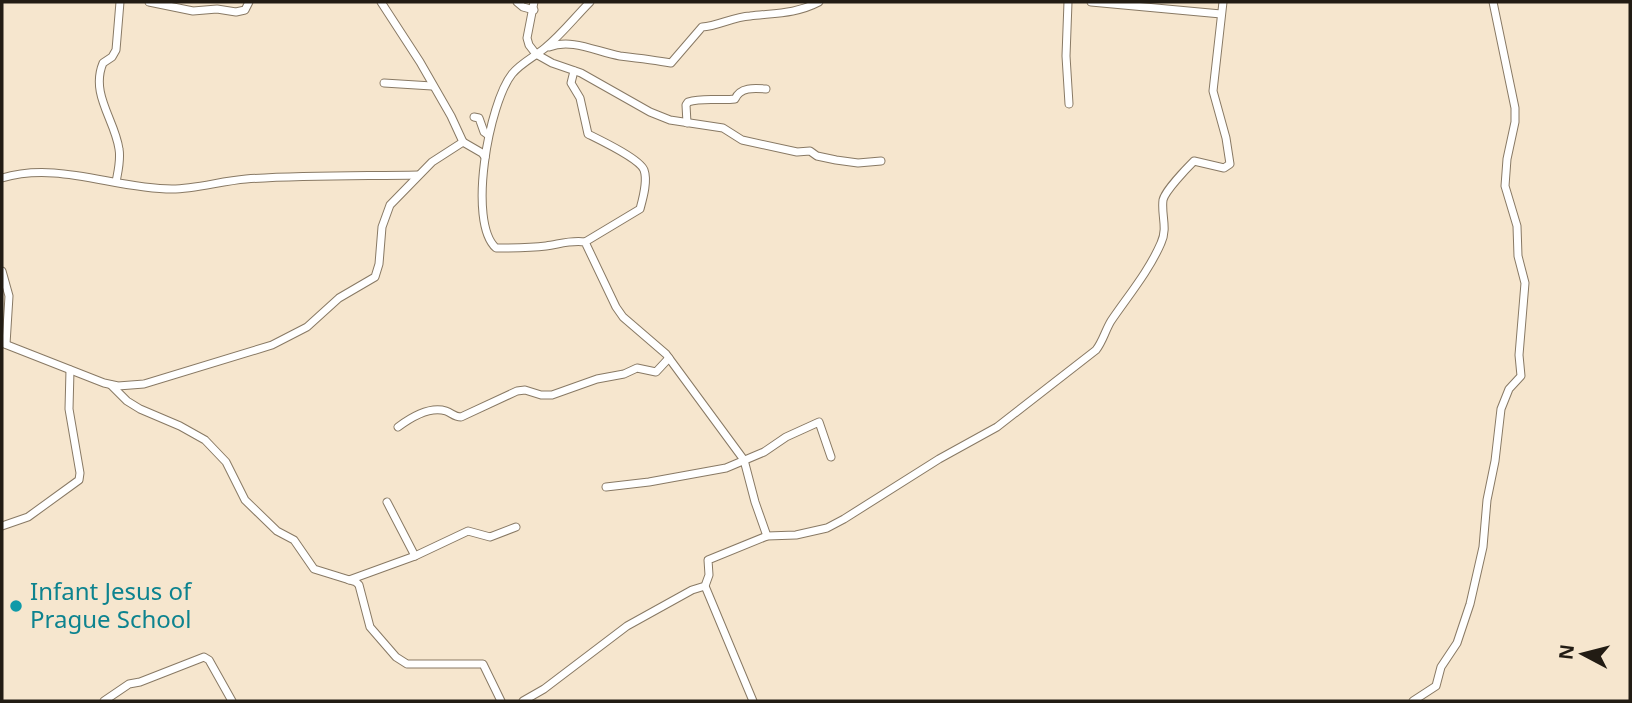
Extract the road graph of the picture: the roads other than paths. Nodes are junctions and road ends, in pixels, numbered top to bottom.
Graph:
1 (120, 2) edge
2 (149, 2) edge
3 (249, 2) edge
4 (381, 2) edge
5 (517, 2) edge
6 (590, 2) edge
7 (819, 2) edge
8 (1068, 2) edge
9 (1091, 2) edge
10 (1223, 2) edge
11 (1493, 2) edge
12 (534, 6) edge
13 (1221, 14) junction
14 (545, 48) junction
15 (536, 54) junction
16 (574, 71) junction
17 (384, 83) dead end
18 (432, 86) junction
19 (766, 89) dead end
20 (1069, 104) dead end
21 (474, 117) dead end
22 (687, 123) junction
23 (488, 135) junction
24 (463, 142) junction
25 (485, 158) junction
26 (881, 160) dead end
27 (418, 175) junction
28 (2, 178) edge
29 (116, 182) junction
30 (585, 242) junction
31 (2, 271) edge
32 (4, 344) edge
33 (669, 358) junction
34 (70, 370) junction
35 (111, 385) junction
36 (398, 427) dead end
37 (831, 457) dead end
38 (744, 460) junction
39 (606, 487) dead end
40 (387, 502) dead end
41 (2, 526) edge
42 (516, 527) dead end
43 (767, 536) junction
44 (415, 556) junction
45 (347, 581) junction
46 (705, 586) junction
47 (538, 693) junction
48 (104, 701) edge
49 (232, 701) edge
50 (501, 701) edge
51 (523, 701) edge
52 (541, 701) edge
53 (753, 701) edge
54 (1413, 701) edge

1 - 29 street
2 - 3 street
4 - 18 street
5 - 12 street
6 - 14 street
7 - 14 street
8 - 20 street
9 - 13 street
10 - 13 street
11 - 54 street
12 - 15 street
13 - 43 street
14 - 15 street
15 - 16 street
15 - 23 street
16 - 22 street
16 - 30 street
17 - 18 street
18 - 24 street
19 - 22 street
21 - 23 street
22 - 26 street
23 - 25 street
24 - 25 street
24 - 27 street
25 - 30 street
27 - 29 street
27 - 35 street
28 - 29 street
30 - 33 street
31 - 32 street
32 - 34 street
33 - 36 street
33 - 38 street
34 - 35 street
34 - 41 street
35 - 45 street
37 - 38 street
38 - 39 street
38 - 43 street
40 - 44 street
42 - 44 street
43 - 46 street
44 - 45 street
45 - 50 street
46 - 47 street
46 - 53 street
47 - 51 street
47 - 52 street
48 - 49 street

